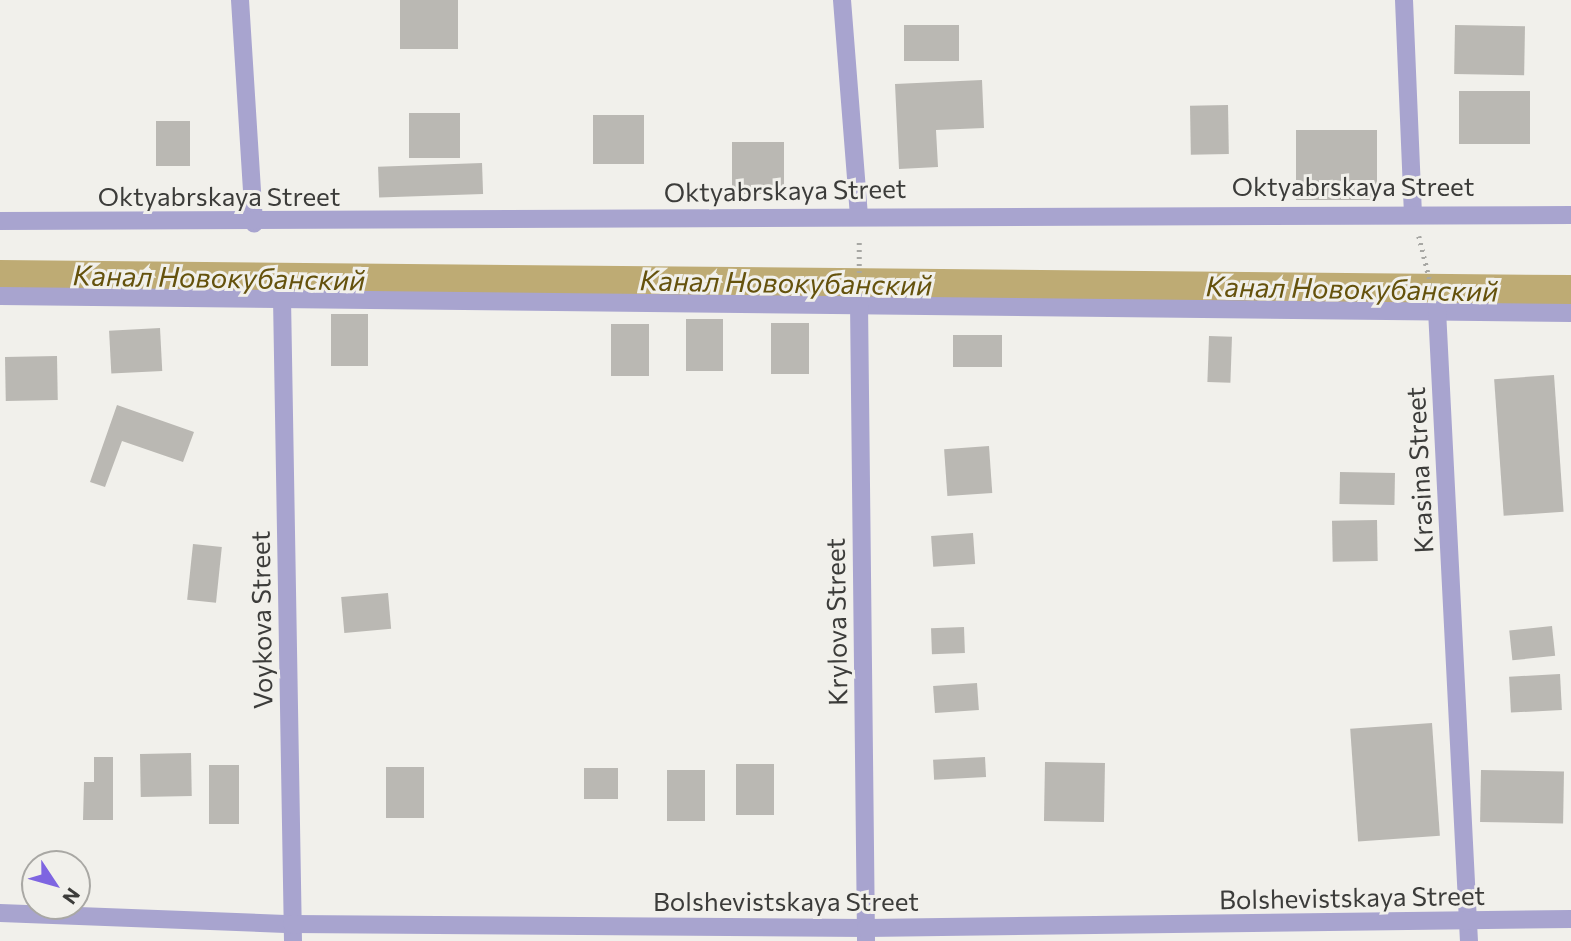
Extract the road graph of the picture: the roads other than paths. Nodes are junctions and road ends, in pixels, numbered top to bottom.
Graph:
1 (240, 0) edge
2 (842, 0) edge
3 (1404, 0) edge
4 (1413, 211) junction
5 (859, 214) junction
6 (1571, 215) edge
7 (0, 221) edge
8 (254, 224) junction
9 (0, 296) edge
10 (282, 298) junction
11 (859, 302) junction
12 (1437, 310) junction
13 (1571, 313) edge
14 (0, 913) edge
15 (1571, 919) edge
16 (1469, 932) edge
17 (292, 933) edge
18 (866, 935) edge

1 - 8 street
2 - 5 street
3 - 4 street
4 - 5 street, Oktyabrskaya Street
4 - 6 street, Oktyabrskaya Street
5 - 8 street, Oktyabrskaya Street
7 - 8 street, Oktyabrskaya Street
9 - 10 street
10 - 11 street
10 - 17 street, Voykova Street
11 - 12 street
11 - 18 street, Krylova Street
12 - 13 street
12 - 16 street, Krasina Street
14 - 17 street, Bolshevistskaya Street
15 - 16 street, Bolshevistskaya Street
16 - 18 street, Bolshevistskaya Street
17 - 18 street, Bolshevistskaya Street

